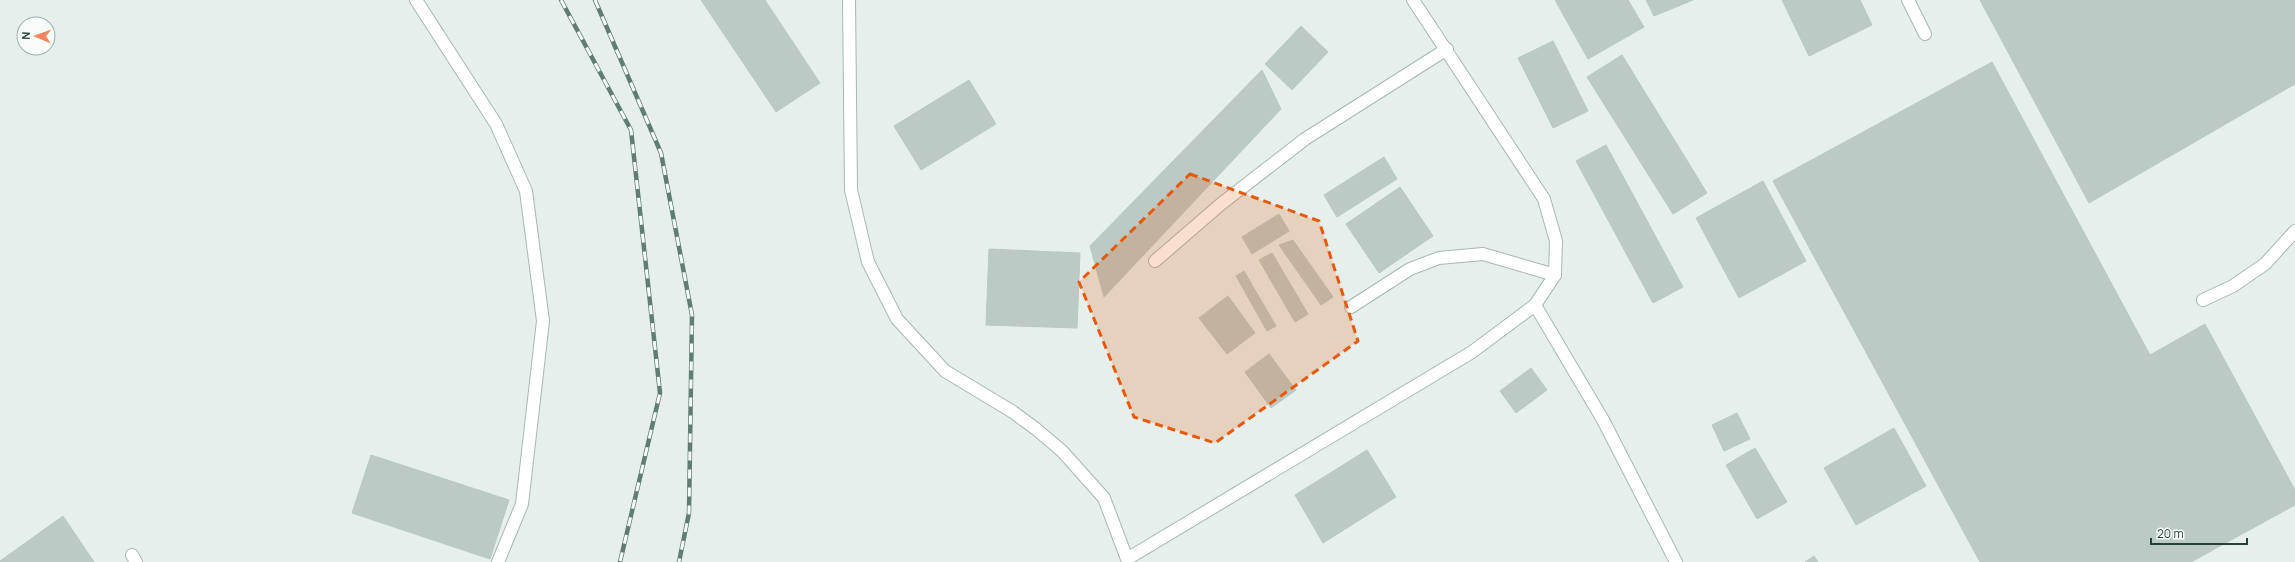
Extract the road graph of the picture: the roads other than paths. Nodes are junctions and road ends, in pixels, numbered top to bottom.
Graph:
1 (416, 0) edge
2 (849, 0) edge
3 (1413, 0) edge
4 (1908, 0) edge
5 (1925, 34) dead end
6 (1447, 49) junction
7 (2295, 231) edge
8 (2295, 235) edge
9 (1155, 261) dead end
10 (1555, 275) junction
11 (2203, 300) dead end
12 (1535, 305) junction
13 (1351, 307) dead end
14 (1128, 560) edge
15 (498, 562) edge
16 (1676, 562) edge

1 - 15 lane
2 - 14 lane
3 - 6 lane
4 - 5 lane
6 - 9 lane
6 - 10 lane
7 - 8 lane
7 - 11 lane
10 - 12 lane
10 - 13 lane
12 - 14 lane
12 - 16 lane

